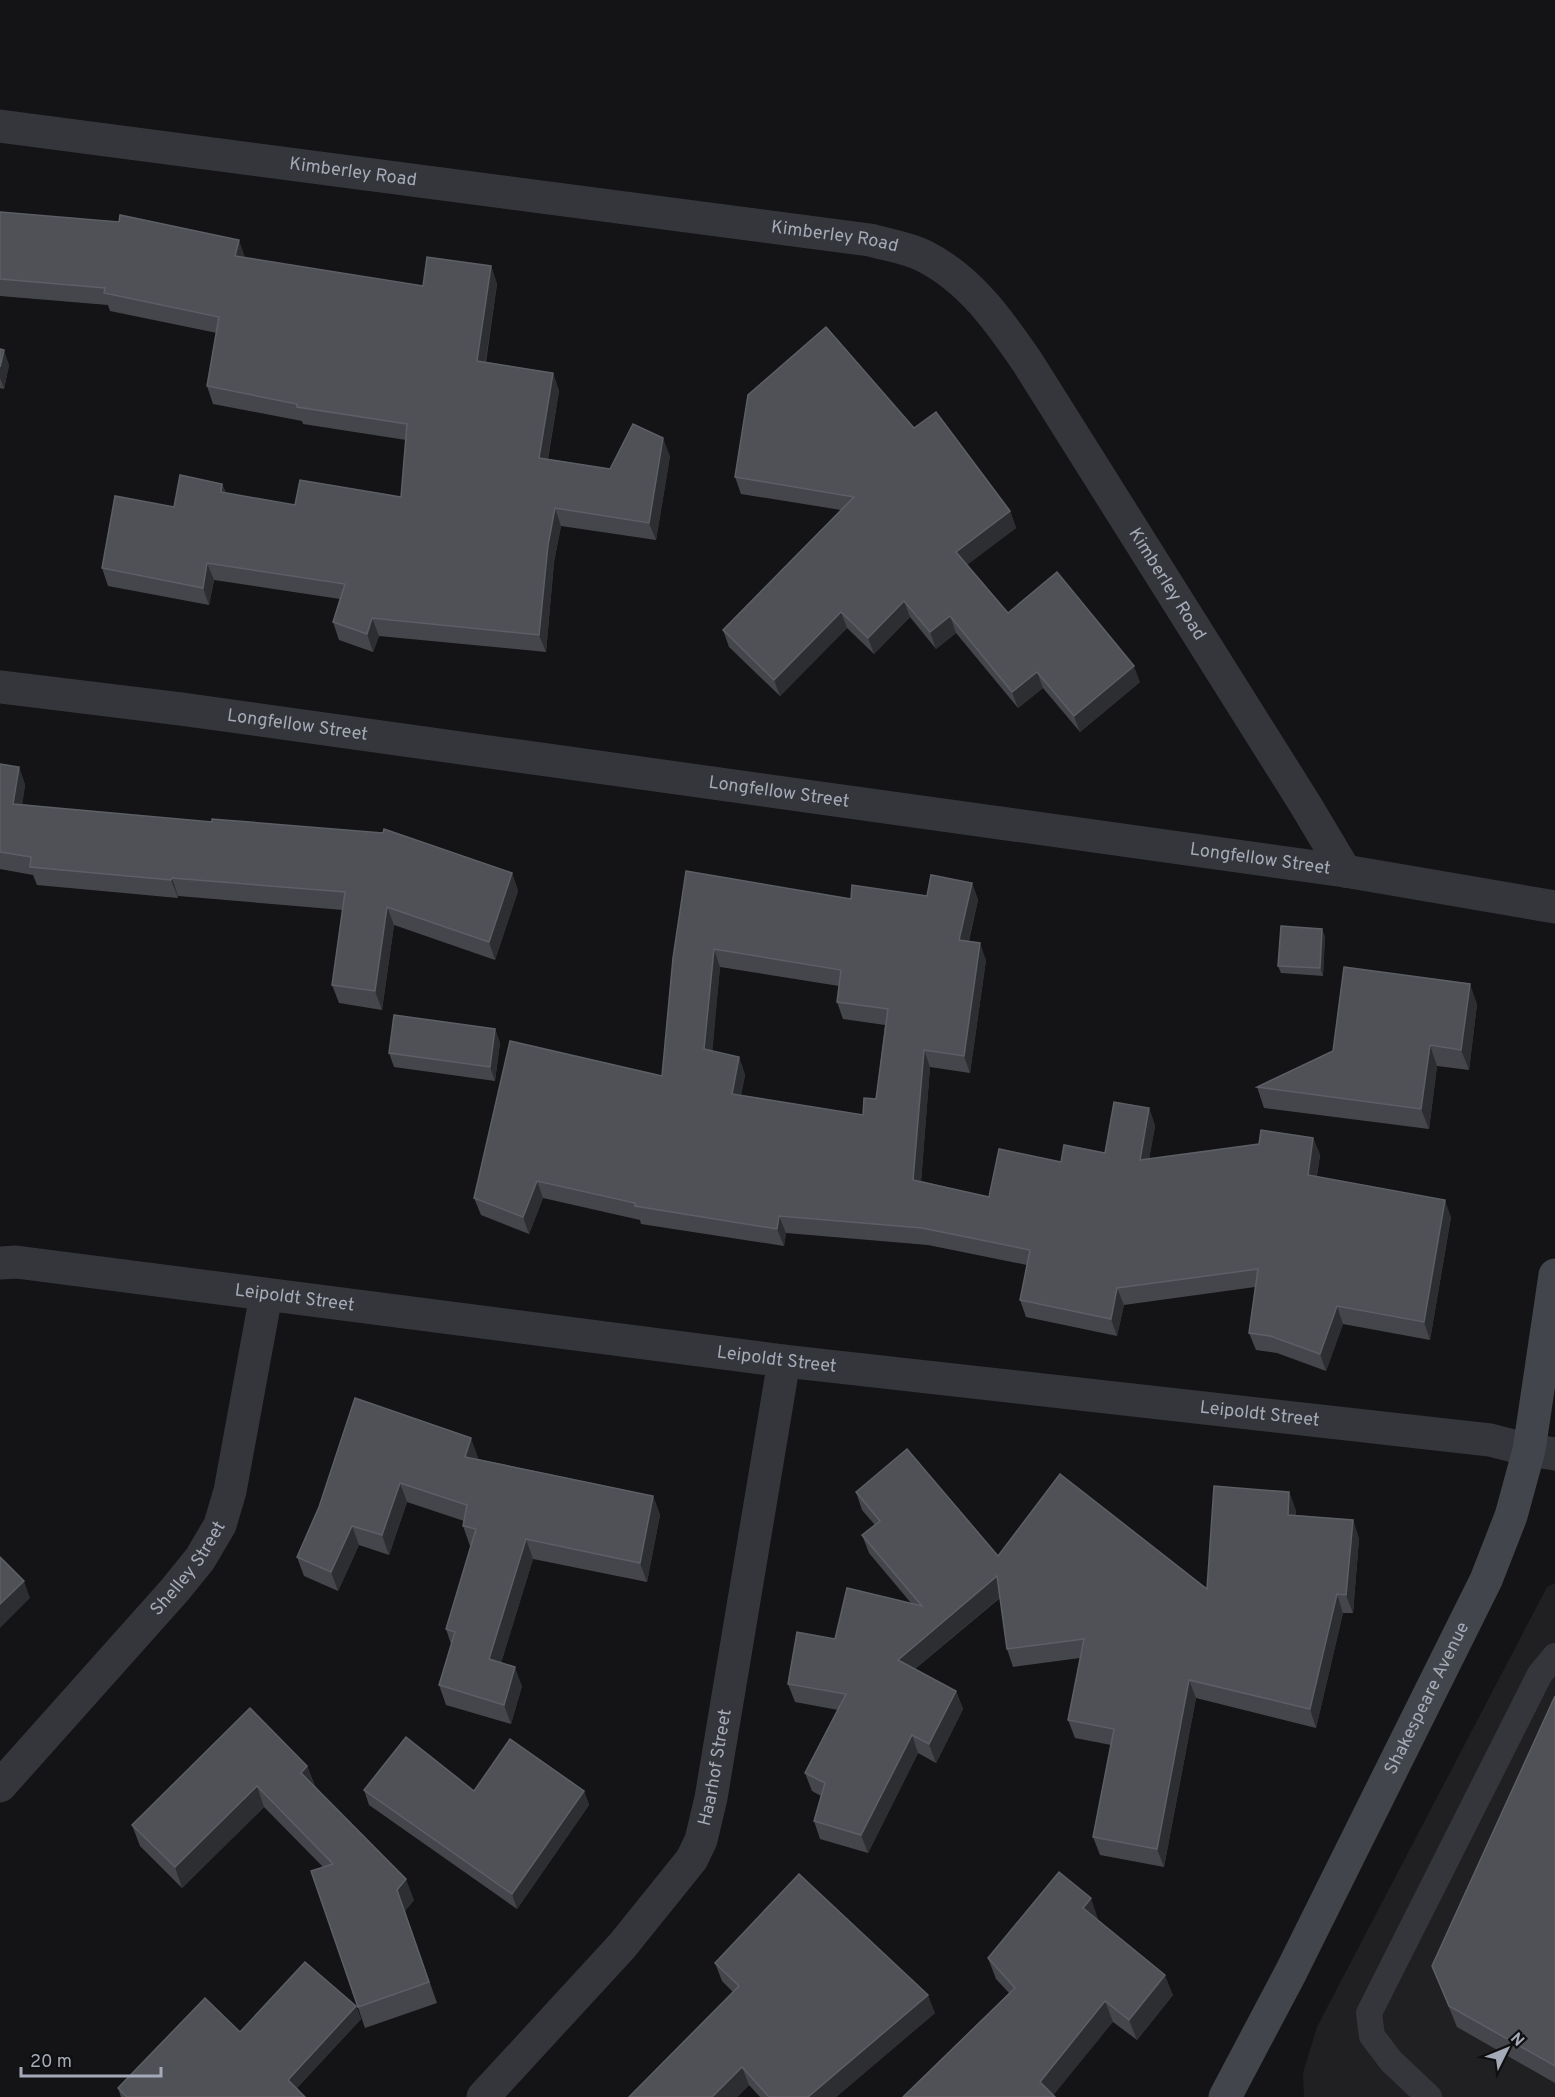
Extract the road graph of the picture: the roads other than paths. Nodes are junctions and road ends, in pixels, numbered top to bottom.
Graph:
1 (0, 126) edge
2 (0, 687) edge
3 (1345, 871) junction
4 (1555, 907) edge
5 (0, 1263) edge
6 (1555, 1275) edge
7 (267, 1295) junction
8 (784, 1361) junction
9 (1542, 1452) edge
10 (1555, 1656) edge
11 (0, 1786) edge
12 (483, 2097) edge
13 (1225, 2097) edge
14 (1429, 2097) edge

1 - 3 street, Kimberley Road
2 - 3 street, Longfellow Street
3 - 4 street, Longfellow Street
5 - 7 street, Leipoldt Street
6 - 9 street, Shakespeare Avenue
7 - 8 street, Leipoldt Street
7 - 11 street, Shelley Street
8 - 9 street, Leipoldt Street
8 - 12 street, Haarhof Street
9 - 13 street, Shakespeare Avenue
10 - 14 lane

